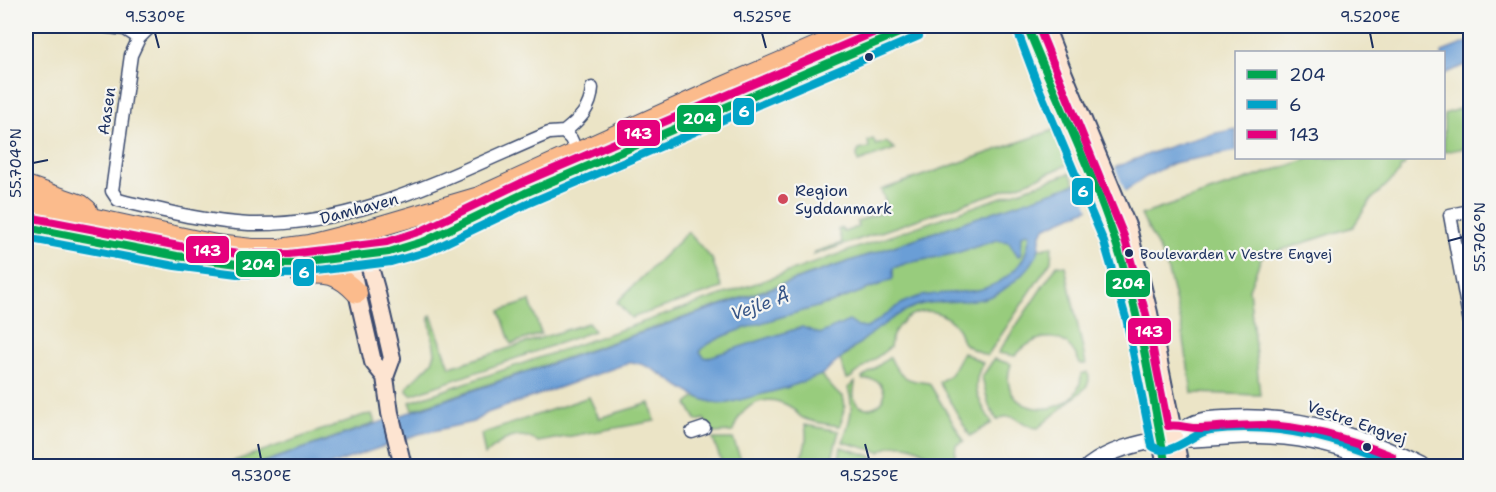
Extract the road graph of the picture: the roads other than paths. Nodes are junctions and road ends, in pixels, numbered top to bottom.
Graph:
1 (101, 26) edge
2 (151, 26) edge
3 (866, 26) edge
4 (915, 26) edge
5 (1027, 26) edge
6 (1045, 26) edge
7 (140, 38) junction
8 (592, 88) dead end
9 (564, 132) junction
10 (580, 160) junction
11 (1094, 167) junction
12 (26, 186) edge
13 (112, 191) joint
14 (26, 204) edge
15 (1470, 211) edge
16 (100, 221) junction
17 (26, 228) edge
18 (128, 247) junction
19 (360, 247) junction
20 (357, 293) junction
21 (1470, 322) edge
22 (385, 378) junction
23 (1167, 437) junction
24 (400, 458) edge
25 (1089, 466) edge
26 (1166, 466) edge
27 (1180, 466) edge
28 (1388, 466) edge
29 (1422, 466) edge

1 - 7 street
2 - 7 street
3 - 10 main road, Damhaven
4 - 10 main road, Damhaven
5 - 11 main road
6 - 11 main road
7 - 13 street, Aasen
8 - 9 street
9 - 10 street
9 - 13 street, Damhaven
10 - 19 main road, Damhaven
10 - 19 main road, Damhaven
11 - 23 main road
11 - 23 main road
12 - 16 main road
14 - 16 main road, Damhaven
15 - 21 street
16 - 19 main road, Damhaven
17 - 18 main road, Damhaven
18 - 19 main road, Damhaven
18 - 20 main road
19 - 20 main road
19 - 22 main road
20 - 22 main road
22 - 24 main road
23 - 25 street, Vestre Engvej
23 - 26 main road
23 - 27 main road
23 - 28 street, Vestre Engvej
23 - 29 street, Vestre Engvej

